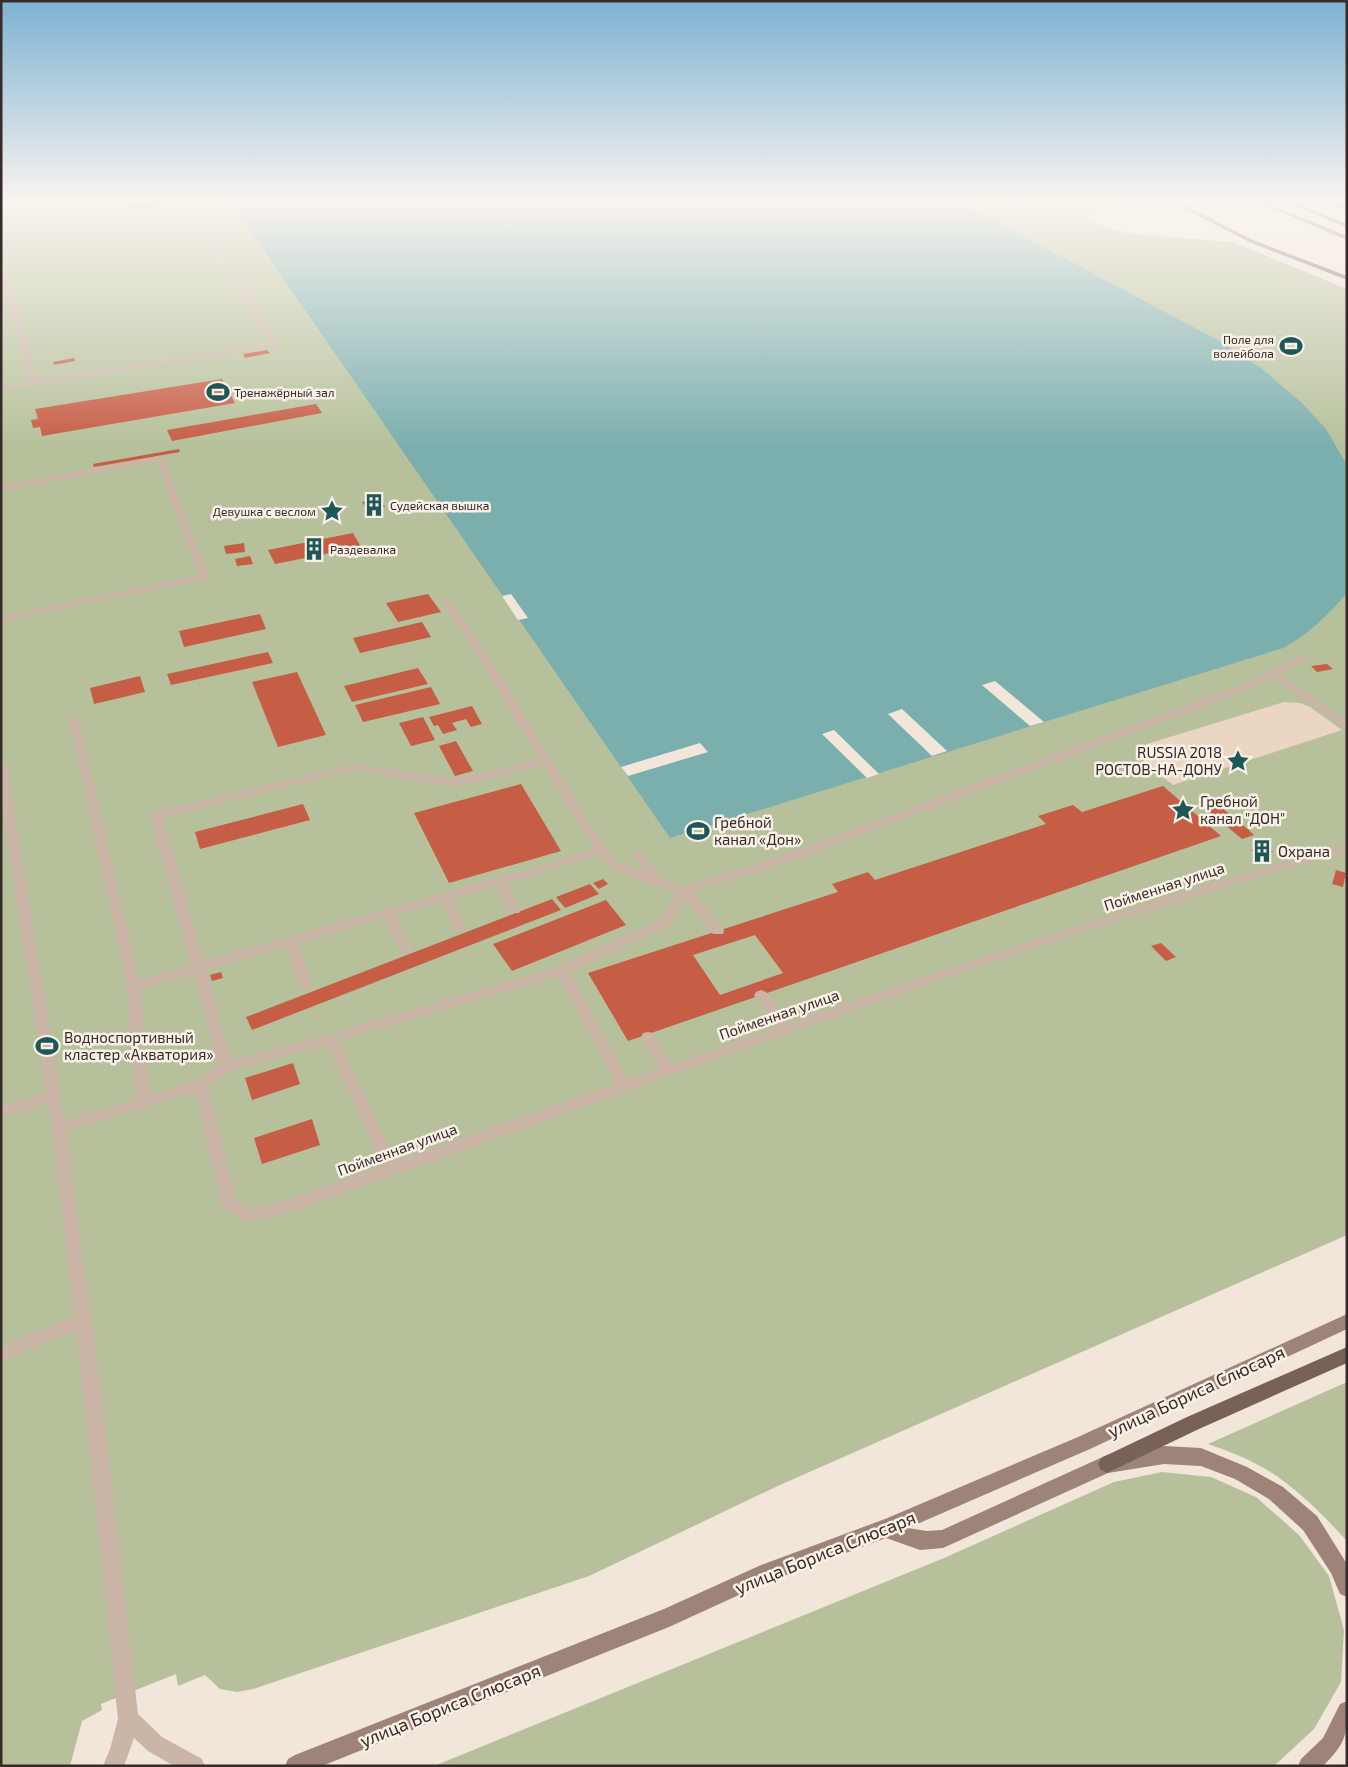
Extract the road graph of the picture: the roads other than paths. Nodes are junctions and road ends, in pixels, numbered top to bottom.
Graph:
1 (7, 282) edge
2 (238, 282) edge
3 (35, 382) junction
4 (1, 388) edge
5 (1, 488) edge
6 (445, 599) dead end
7 (1, 618) edge
8 (1304, 657) dead end
9 (1273, 672) junction
10 (74, 720) dead end
11 (1347, 726) edge
12 (546, 761) junction
13 (1, 764) edge
14 (1347, 848) edge
15 (601, 850) junction
16 (639, 854) dead end
17 (500, 881) junction
18 (659, 884) junction
19 (684, 890) junction
20 (445, 896) junction
21 (514, 910) dead end
22 (389, 913) junction
23 (460, 928) dead end
24 (718, 930) dead end
25 (291, 940) junction
26 (405, 949) dead end
27 (199, 967) junction
28 (562, 970) junction
29 (134, 986) junction
30 (306, 987) dead end
31 (761, 995) dead end
32 (785, 1029) junction
33 (345, 1034) dead end
34 (648, 1038) dead end
35 (225, 1067) junction
36 (668, 1071) junction
37 (200, 1086) junction
38 (625, 1086) junction
39 (54, 1096) junction
40 (143, 1102) junction
41 (1, 1112) edge
42 (60, 1128) junction
43 (391, 1168) junction
44 (83, 1320) junction
45 (1347, 1321) edge
46 (1, 1354) edge
47 (1347, 1355) edge
48 (1107, 1464) junction
49 (886, 1528) junction
50 (1347, 1588) edge
51 (1347, 1711) edge
52 (128, 1719) junction
53 (113, 1766) edge
54 (195, 1766) edge
55 (295, 1766) edge
56 (1308, 1766) edge

1 - 3 street
2 - 3 street
3 - 4 street
5 - 7 street
6 - 12 street
8 - 9 street
9 - 11 street
9 - 19 street
10 - 29 street
12 - 15 street
12 - 27 street
13 - 39 street
14 - 32 street, Пойменная улица
15 - 17 street
15 - 18 street
16 - 18 street
17 - 20 street
17 - 21 street
18 - 19 street
19 - 24 street
19 - 28 street
20 - 22 street
20 - 23 street
22 - 25 street
22 - 26 street
25 - 27 street
25 - 30 street
27 - 29 street
27 - 35 street
28 - 33 street
28 - 38 street
29 - 40 street
31 - 32 street
32 - 36 street, Пойменная улица
34 - 36 street
35 - 37 street
35 - 43 street
36 - 38 street, Пойменная улица
37 - 40 street
37 - 43 street, Пойменная улица
38 - 43 street, Пойменная улица
39 - 41 street
39 - 42 street
40 - 42 street
42 - 44 street
44 - 46 street
44 - 52 street
45 - 49 main road, улица Бориса Слюсаря
47 - 48 main road
48 - 49 main road
48 - 50 main road
49 - 55 main road, улица Бориса Слюсаря
51 - 56 main road
52 - 53 street
52 - 54 street

